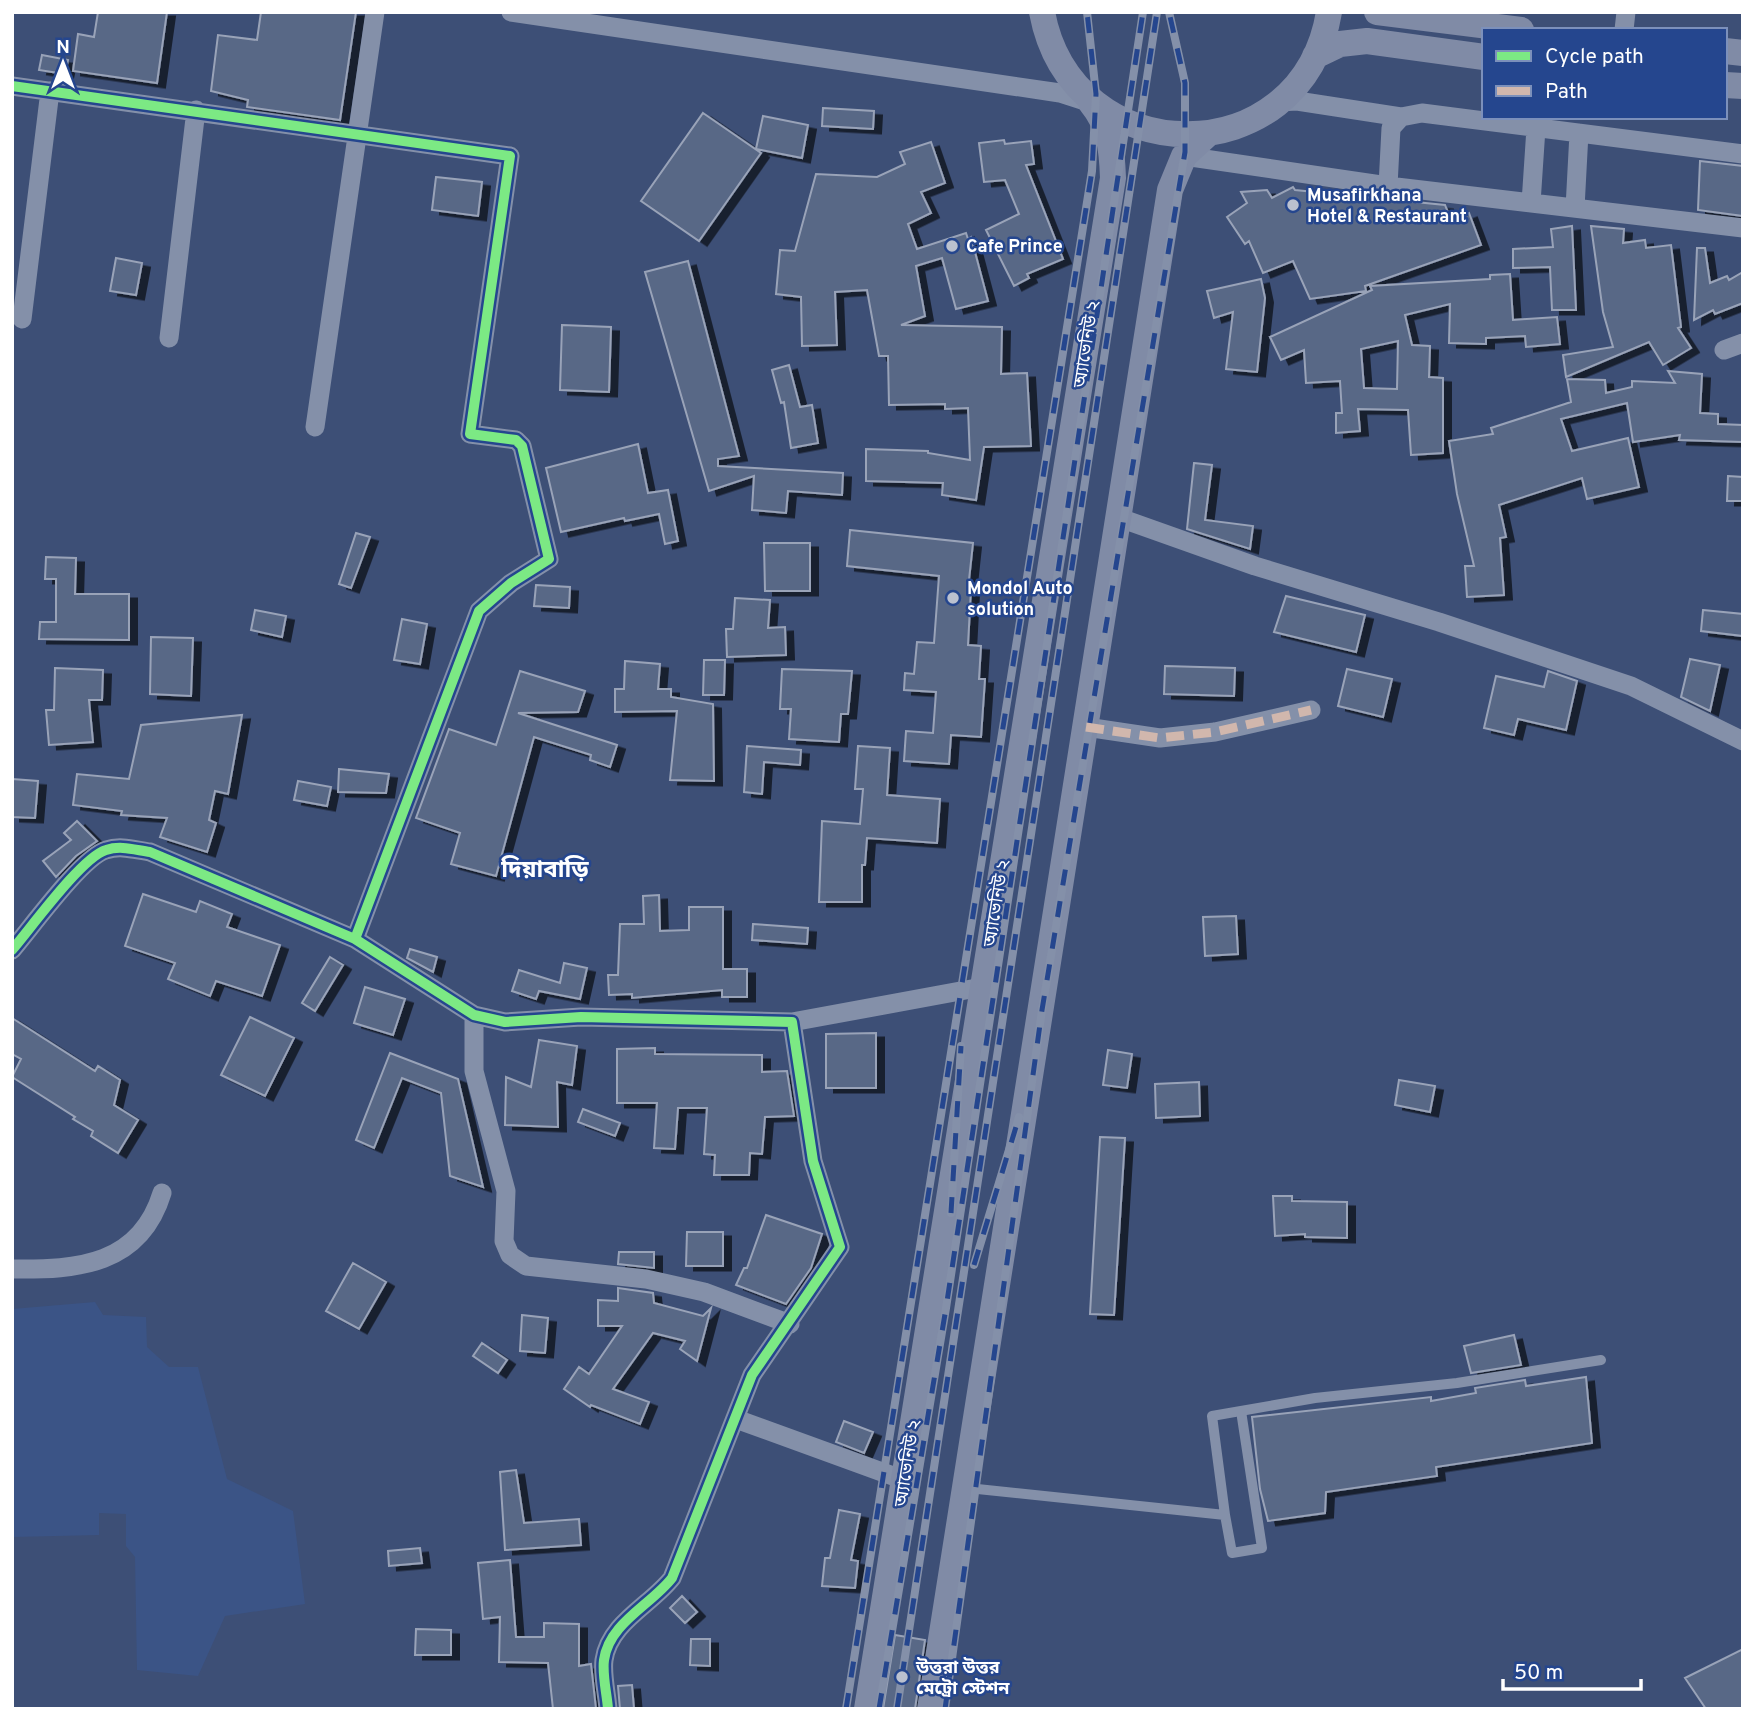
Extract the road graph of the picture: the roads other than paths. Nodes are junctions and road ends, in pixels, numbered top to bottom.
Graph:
1 (375, 12) edge
2 (511, 12) edge
3 (1042, 12) edge
4 (1329, 12) edge
5 (1377, 12) edge
6 (1505, 28) edge
7 (1315, 56) junction
8 (1482, 57) edge
9 (12, 86) edge
10 (50, 91) junction
11 (1279, 102) junction
12 (1091, 103) junction
13 (196, 110) junction
14 (1401, 117) junction
15 (1532, 124) edge
16 (1572, 127) edge
17 (357, 134) junction
18 (1208, 134) junction
19 (1743, 154) edge
20 (1184, 156) junction
21 (1388, 186) junction
22 (1531, 203) junction
23 (1575, 208) junction
24 (1743, 228) edge
25 (22, 319) dead end
26 (169, 338) dead end
27 (1743, 343) edge
28 (1724, 350) dead end
29 (315, 426) dead end
30 (1117, 517) junction
31 (1311, 710) dead end
32 (1086, 727) junction
33 (1743, 741) edge
34 (355, 939) junction
35 (12, 950) edge
36 (982, 988) junction
37 (474, 1015) junction
38 (792, 1022) junction
39 (162, 1193) dead end
40 (12, 1269) edge
41 (790, 1324) junction
42 (1601, 1360) dead end
43 (1241, 1411) junction
44 (736, 1419) junction
45 (904, 1480) junction
46 (967, 1488) junction
47 (1225, 1515) junction
48 (608, 1709) edge
49 (867, 1709) edge
50 (930, 1709) edge

1 - 17 street
2 - 12 street
3 - 12 main road
4 - 7 main road
5 - 6 main road
7 - 8 main road
7 - 11 main road
9 - 10 street
10 - 13 street
10 - 25 street
11 - 14 street
11 - 18 main road
12 - 18 main road
12 - 36 main road, অ্যাভেনিউ ২
13 - 17 street
13 - 26 street
14 - 15 street
14 - 21 street
15 - 16 street
15 - 22 street
16 - 19 street
16 - 23 street
17 - 29 street
17 - 34 street
18 - 20 main road
20 - 21 street
20 - 30 main road
21 - 22 street
22 - 23 street
23 - 24 street
27 - 28 street
30 - 32 main road
30 - 33 street
31 - 32 street
32 - 46 main road
34 - 35 street
34 - 37 street
36 - 38 street
36 - 45 main road, অ্যাভেনিউ ২
37 - 38 street
37 - 41 street
38 - 41 street
39 - 40 street
41 - 44 street
42 - 43 lane
43 - 47 lane
43 - 47 lane
44 - 45 street
44 - 48 street
45 - 49 main road, অ্যাভেনিউ ২
46 - 47 lane
46 - 50 main road

